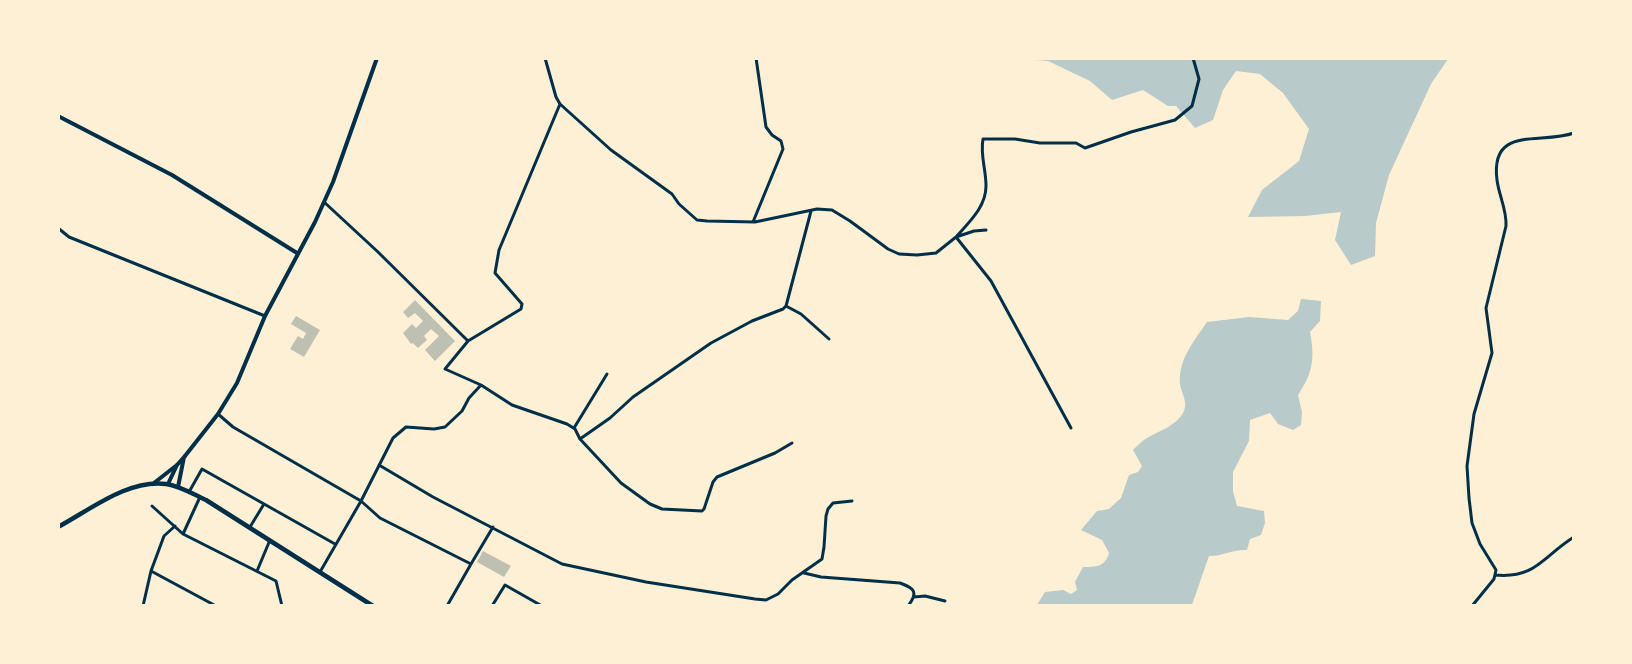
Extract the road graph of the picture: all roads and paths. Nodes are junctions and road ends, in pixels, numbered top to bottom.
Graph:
1 (377, 58) edge
2 (545, 58) edge
3 (756, 58) edge
4 (1193, 58) edge
5 (560, 104) junction
6 (58, 116) edge
7 (1574, 133) edge
8 (324, 202) junction
9 (811, 211) junction
10 (753, 222) junction
11 (58, 228) edge
12 (986, 230) dead end
13 (956, 237) junction
14 (297, 253) junction
15 (786, 306) junction
16 (266, 316) junction
17 (829, 339) dead end
18 (468, 341) junction
19 (607, 374) dead end
20 (481, 385) junction
21 (218, 414) junction
22 (574, 428) junction
23 (1071, 429) dead end
24 (580, 439) junction
25 (792, 443) dead end
26 (184, 456) junction
27 (177, 465) junction
28 (379, 465) junction
29 (154, 483) junction
30 (168, 484) junction
31 (178, 487) junction
32 (189, 492) junction
33 (200, 497) junction
34 (361, 501) junction
35 (852, 501) dead end
36 (264, 504) junction
37 (152, 506) dead end
38 (175, 526) junction
39 (58, 527) edge
40 (250, 527) junction
41 (493, 527) junction
42 (183, 534) junction
43 (1574, 537) edge
44 (270, 540) junction
45 (335, 544) junction
46 (471, 564) junction
47 (257, 570) junction
48 (151, 571) junction
49 (320, 572) junction
50 (804, 573) junction
51 (1495, 575) junction
52 (914, 597) junction
53 (771, 598) junction
54 (945, 601) dead end
55 (449, 605) edge
56 (143, 606) edge
57 (216, 606) edge
58 (282, 606) edge
59 (373, 606) edge
60 (492, 606) edge
61 (542, 606) edge
62 (770, 606) edge
63 (908, 606) edge
64 (1472, 606) edge

1 - 8 main road
2 - 5 street
3 - 10 street
4 - 13 street
5 - 10 street
5 - 18 street
6 - 14 main road
7 - 51 street
8 - 14 main road
8 - 18 street
9 - 10 street
9 - 13 street
9 - 15 street
11 - 16 street
12 - 13 street
13 - 23 street
14 - 16 main road
15 - 17 street
15 - 24 street
16 - 21 main road
18 - 20 street
19 - 22 street
20 - 22 street
20 - 28 street
21 - 26 main road
21 - 34 street
22 - 24 street
24 - 25 street
26 - 27 main road
26 - 31 main road
27 - 29 main road
27 - 30 main road
28 - 34 street
28 - 41 street
29 - 30 main road
29 - 39 main road
30 - 31 main road
31 - 32 main road
32 - 33 main road
32 - 36 street
33 - 40 main road
33 - 42 street
34 - 45 street
34 - 46 street
35 - 50 street
36 - 40 street
36 - 45 street
37 - 38 street
38 - 42 street
38 - 48 street
40 - 44 main road
41 - 46 street
41 - 53 street
42 - 47 street
43 - 51 street
44 - 47 street
44 - 49 main road
45 - 49 street
46 - 55 street
47 - 58 street
48 - 56 street
48 - 57 street
49 - 59 main road
50 - 52 street
50 - 53 street
51 - 64 street
52 - 54 street
52 - 63 street
53 - 62 street
60 - 61 street

